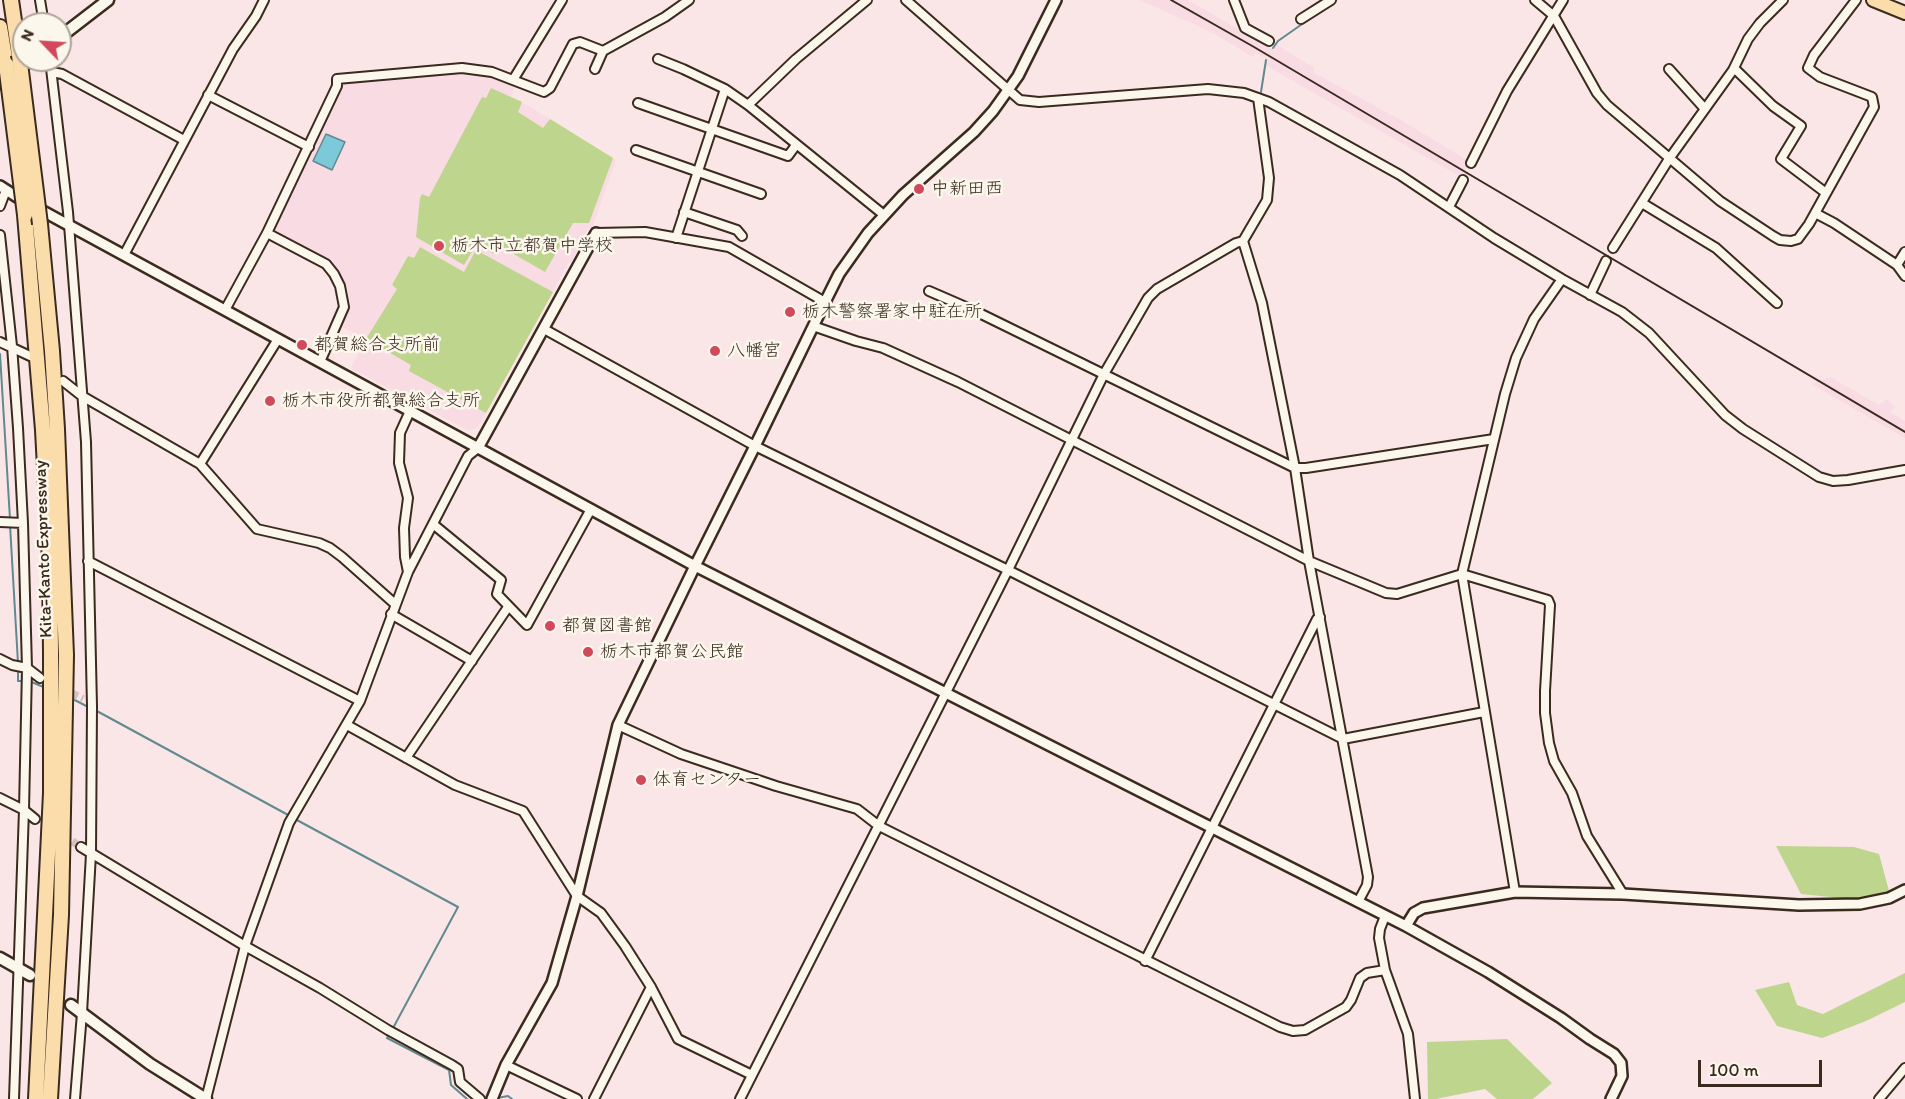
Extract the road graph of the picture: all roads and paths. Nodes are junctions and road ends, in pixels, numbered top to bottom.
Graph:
1 (108, 0) edge
2 (264, 0) edge
3 (562, 0) edge
4 (689, 0) edge
5 (867, 0) edge
6 (906, 0) edge
7 (1056, 0) edge
8 (1234, 0) edge
9 (1331, 0) edge
10 (1535, 0) edge
11 (1563, 0) edge
12 (1783, 0) edge
13 (1856, 0) edge
14 (1873, 0) edge
15 (1905, 13) edge
16 (1554, 16) junction
17 (1301, 19) dead end
18 (0, 27) edge
19 (72, 28) edge
20 (1269, 41) dead end
21 (603, 51) junction
22 (658, 59) dead end
23 (1734, 68) junction
24 (595, 69) dead end
25 (1669, 69) dead end
26 (12, 71) edge
27 (26, 72) edge
28 (52, 72) joint
29 (513, 80) junction
30 (0, 83) edge
31 (725, 89) junction
32 (1008, 90) junction
33 (208, 95) junction
34 (1258, 98) junction
35 (638, 103) dead end
36 (748, 105) junction
37 (1705, 109) junction
38 (712, 129) junction
39 (184, 140) junction
40 (796, 145) junction
41 (309, 147) junction
42 (636, 150) dead end
43 (1669, 159) junction
44 (1471, 163) dead end
45 (697, 172) junction
46 (1463, 180) dead end
47 (3, 188) edge
48 (761, 194) dead end
49 (1826, 194) junction
50 (1642, 203) junction
51 (0, 206) edge
52 (1449, 207) junction
53 (684, 212) junction
54 (1815, 213) junction
55 (884, 215) junction
56 (69, 225) junction
57 (267, 233) junction
58 (596, 233) joint
59 (0, 235) edge
60 (742, 236) dead end
61 (676, 238) junction
62 (1243, 241) junction
63 (1613, 248) dead end
64 (1905, 252) edge
65 (124, 255) junction
66 (1606, 261) dead end
67 (1897, 265) junction
68 (1905, 276) edge
69 (1562, 279) junction
70 (929, 291) dead end
71 (1590, 295) junction
72 (825, 302) junction
73 (1778, 303) dead end
74 (225, 310) junction
75 (813, 326) junction
76 (544, 329) junction
77 (278, 339) junction
78 (0, 342) edge
79 (12, 346) junction
80 (30, 356) dead end
81 (320, 362) junction
82 (1104, 374) junction
83 (63, 381) dead end
84 (82, 396) junction
85 (410, 411) junction
86 (1071, 439) junction
87 (1494, 439) junction
88 (755, 446) junction
89 (478, 448) junction
90 (200, 464) junction
91 (1295, 468) junction
92 (1905, 470) edge
93 (591, 509) junction
94 (0, 522) edge
95 (23, 523) junction
96 (433, 524) junction
97 (88, 561) junction
98 (1309, 561) junction
99 (695, 566) junction
100 (1008, 570) junction
101 (408, 572) junction
102 (1462, 574) junction
103 (395, 604) junction
104 (508, 608) junction
105 (391, 614) junction
106 (1320, 617) junction
107 (0, 659) edge
108 (472, 661) junction
109 (27, 668) junction
110 (40, 678) tunnel mouth
111 (945, 693) junction
112 (82, 699) tunnel mouth
113 (360, 701) junction
114 (92, 706) junction
115 (1274, 706) junction
116 (1484, 712) junction
117 (347, 725) junction
118 (618, 725) junction
119 (1342, 739) junction
120 (406, 758) junction
121 (0, 798) edge
122 (24, 810) junction
123 (35, 819) dead end
124 (879, 826) junction
125 (1212, 828) junction
126 (81, 847) tunnel mouth
127 (91, 854) junction
128 (1905, 890) edge
129 (1515, 892) junction
130 (1623, 894) junction
131 (577, 896) junction
132 (1358, 902) junction
133 (1385, 916) junction
134 (1406, 926) junction
135 (245, 946) junction
136 (0, 957) edge
137 (1145, 961) junction
138 (20, 968) junction
139 (1385, 970) junction
140 (30, 975) tunnel mouth
141 (651, 987) junction
142 (71, 1005) tunnel mouth
143 (82, 1013) junction
144 (506, 1065) junction
145 (1905, 1068) edge
146 (752, 1075) junction
147 (14, 1099) edge
148 (36, 1099) edge
149 (50, 1099) edge
150 (75, 1099) edge
151 (206, 1099) edge
152 (480, 1099) edge
153 (492, 1099) edge
154 (577, 1099) edge
155 (594, 1099) edge
156 (740, 1099) edge
157 (1415, 1099) edge
158 (1611, 1099) edge
159 (1879, 1099) edge

1 - 19 main road
2 - 33 street
3 - 29 street
4 - 21 street
5 - 36 street
6 - 32 street
7 - 32 street
8 - 20 street
9 - 17 street
10 - 16 street
11 - 16 street
12 - 23 street
13 - 49 street
14 - 15 main road
16 - 43 street
16 - 44 street
18 - 148 highway, Kita-Kanto Expressway, bridge
21 - 24 street
21 - 29 street
22 - 31 street
23 - 37 street
23 - 49 street
25 - 37 street
26 - 30 main road
27 - 149 highway, Kita-Kanto Expressway, bridge
28 - 39 street
28 - 56 street
29 - 41 street
31 - 36 street
31 - 38 street
32 - 34 street
32 - 55 street
33 - 39 street
33 - 41 street
34 - 52 street
34 - 62 street
35 - 38 street
36 - 40 street
37 - 43 street
38 - 40 street
38 - 45 street
39 - 65 street
40 - 55 street
41 - 57 street
42 - 45 street
43 - 50 street
43 - 54 street
45 - 48 street
45 - 53 street
46 - 52 street
47 - 51 street
47 - 56 street
49 - 54 street
50 - 63 street
50 - 73 street
52 - 69 street
53 - 60 street
53 - 61 street
54 - 67 street
55 - 72 street
56 - 65 street
56 - 84 street
57 - 74 street
57 - 81 street
58 - 61 street
58 - 76 street
59 - 79 street
61 - 72 street
62 - 82 street
62 - 91 street
64 - 67 street
65 - 74 street
66 - 71 street
67 - 68 street
69 - 71 street
69 - 87 street
70 - 82 street
71 - 92 street
72 - 75 street
74 - 77 street
75 - 86 street
75 - 88 street
76 - 88 street
76 - 89 street
77 - 81 street
77 - 90 street
78 - 79 street
79 - 80 street
79 - 95 street
81 - 85 street
82 - 86 street
82 - 91 street
83 - 84 street
84 - 90 street
84 - 97 street
85 - 89 street
85 - 101 street
86 - 98 street
86 - 100 street
87 - 91 street
87 - 102 street
88 - 99 street
88 - 100 street
89 - 93 street
89 - 96 street
90 - 103 street
91 - 98 street
93 - 99 street
93 - 104 street
94 - 95 street
95 - 109 street
96 - 101 street
96 - 104 street
97 - 113 street
97 - 114 street
98 - 102 street
98 - 106 street
99 - 111 street
99 - 118 street
100 - 111 street
100 - 115 street
101 - 103 street
102 - 116 street
102 - 130 street
103 - 105 street
104 - 108 street
105 - 108 street
105 - 113 street
106 - 115 street
106 - 119 street
107 - 109 street
108 - 120 street
109 - 110 street
109 - 122 street
111 - 124 street
111 - 125 street
112 - 114 street
113 - 117 street
114 - 127 street
115 - 119 street
115 - 125 street
116 - 119 street
116 - 129 street
117 - 120 street
117 - 135 street
118 - 124 street
118 - 131 street
119 - 132 street
120 - 131 street
121 - 122 street
122 - 123 street
122 - 138 street
124 - 137 street
124 - 146 street
125 - 132 street
125 - 137 street
126 - 127 street
127 - 135 street
127 - 143 street
128 - 130 street
129 - 130 street
129 - 134 street
131 - 141 street
131 - 144 street
132 - 133 street
133 - 134 street
133 - 139 street
134 - 158 street
135 - 151 street
135 - 152 street
136 - 138 main road
137 - 139 street
138 - 140 main road
138 - 147 street
139 - 157 street
141 - 146 street
141 - 155 street
142 - 143 main road
143 - 150 street
143 - 151 main road
144 - 153 street
144 - 154 street
145 - 159 street
146 - 156 street

